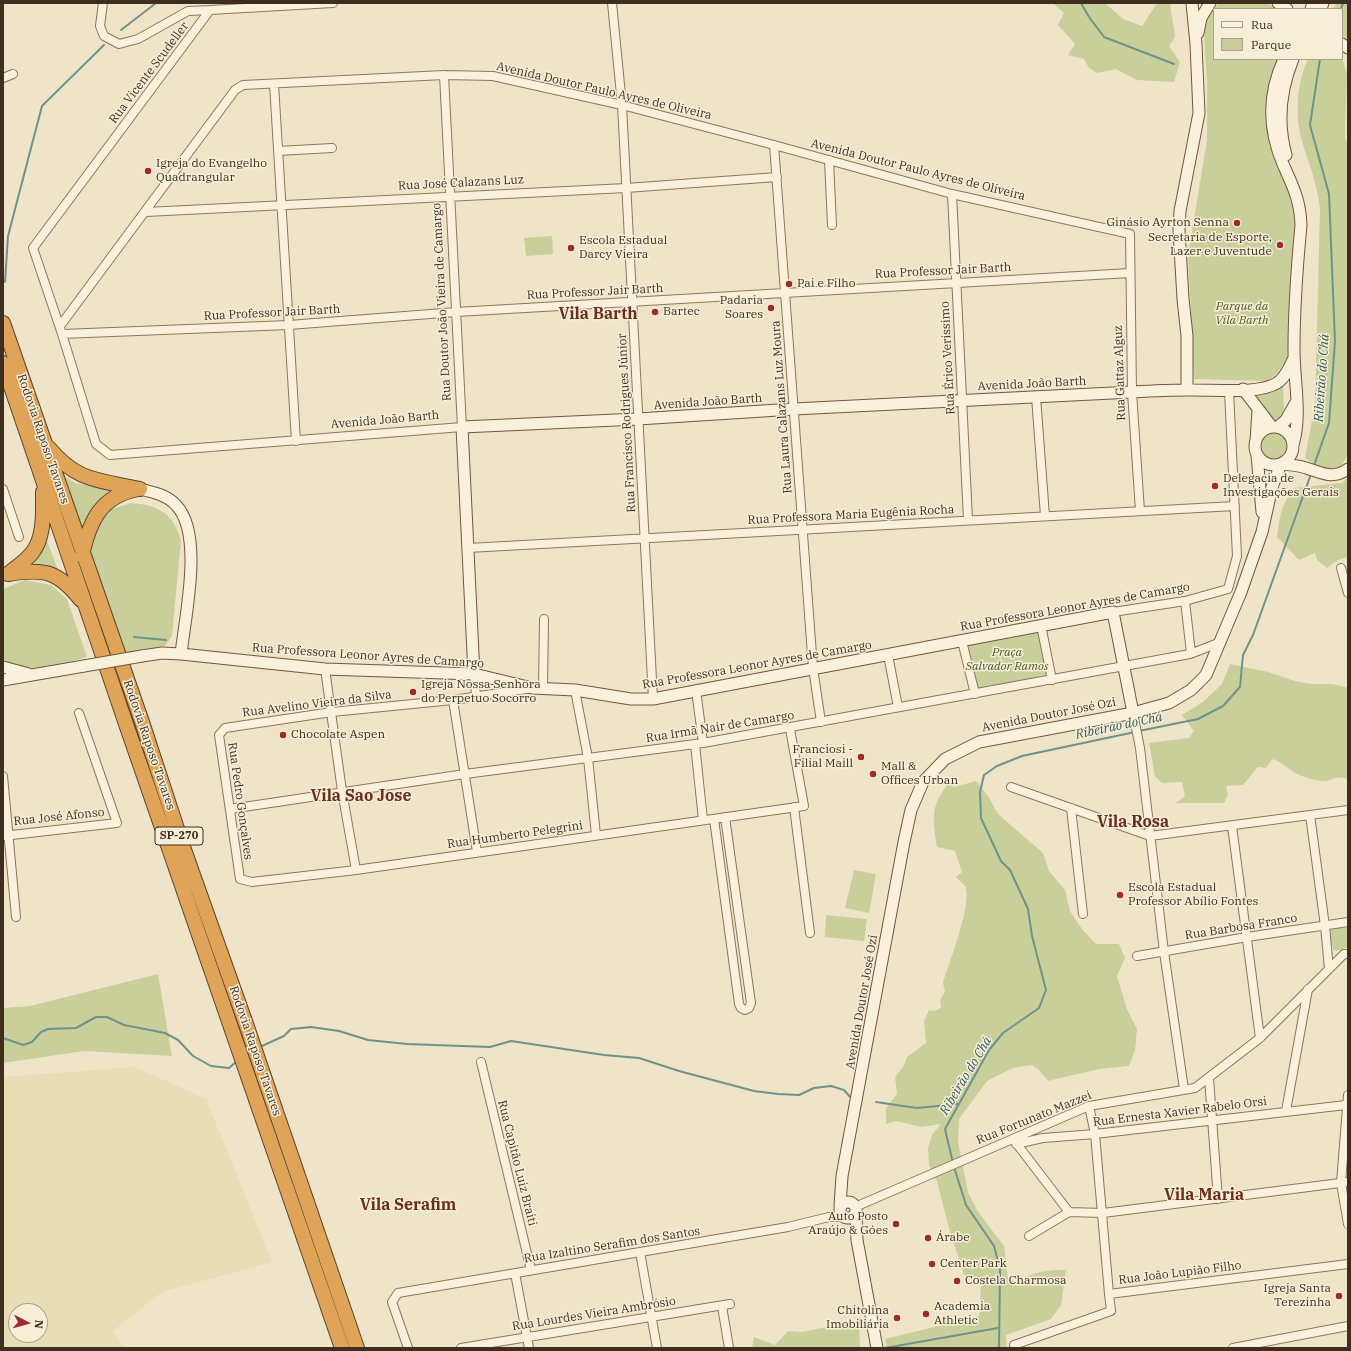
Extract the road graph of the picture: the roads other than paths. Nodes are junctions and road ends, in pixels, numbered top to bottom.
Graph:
1 (103, 3) edge
2 (333, 3) edge
3 (612, 3) edge
4 (1192, 3) edge
5 (1210, 3) edge
6 (210, 10) junction
7 (1196, 44) junction
8 (1284, 60) edge
9 (1293, 60) edge
10 (14, 74) dead end
11 (444, 75) junction
12 (3, 78) edge
13 (274, 84) junction
14 (622, 105) junction
15 (774, 145) junction
16 (332, 148) dead end
17 (278, 152) junction
18 (829, 160) junction
19 (777, 177) junction
20 (1290, 177) junction
21 (626, 188) junction
22 (952, 194) junction
23 (450, 196) junction
24 (281, 204) junction
25 (146, 212) junction
26 (832, 225) dead end
27 (1130, 234) joint
28 (1130, 273) junction
29 (956, 282) junction
30 (785, 292) junction
31 (632, 302) junction
32 (456, 312) junction
33 (3, 323) edge
34 (289, 325) junction
35 (60, 326) junction
36 (62, 334) junction
37 (1294, 358) junction
38 (3, 363) edge
39 (1187, 390) junction
40 (1243, 390) junction
41 (1229, 391) junction
42 (1132, 392) junction
43 (1036, 397) junction
44 (962, 400) junction
45 (1296, 402) junction
46 (794, 409) junction
47 (1258, 410) junction
48 (638, 419) junction
49 (462, 427) junction
50 (1275, 427) junction
51 (42, 440) junction
52 (296, 441) junction
53 (1256, 441) junction
54 (1292, 448) junction
55 (1257, 455) junction
56 (1281, 464) junction
57 (1305, 468) junction
58 (1348, 469) edge
59 (42, 477) junction
60 (3, 489) edge
61 (140, 489) junction
62 (1235, 506) junction
63 (1140, 511) junction
64 (1045, 516) junction
65 (968, 520) junction
66 (802, 530) junction
67 (1262, 532) junction
68 (19, 537) dead end
69 (645, 538) junction
70 (468, 548) junction
71 (82, 555) junction
72 (1341, 568) dead end
73 (6, 576) edge
74 (1348, 593) edge
75 (1185, 601) junction
76 (88, 611) junction
77 (1113, 612) junction
78 (544, 618) dead end
79 (1041, 625) junction
80 (1189, 637) junction
81 (182, 638) junction
82 (962, 641) junction
83 (1221, 642) junction
84 (1210, 646) junction
85 (162, 653) junction
86 (181, 654) junction
87 (1191, 654) junction
88 (197, 655) junction
89 (888, 655) junction
90 (3, 666) edge
91 (1124, 667) junction
92 (813, 668) junction
93 (325, 669) junction
94 (474, 674) junction
95 (33, 675) junction
96 (3, 680) edge
97 (1052, 680) junction
98 (538, 688) junction
99 (575, 690) junction
100 (696, 690) junction
101 (975, 694) junction
102 (476, 696) junction
103 (654, 699) junction
104 (453, 700) junction
105 (898, 707) junction
106 (332, 712) junction
107 (79, 713) dead end
108 (1133, 713) junction
109 (821, 722) junction
110 (225, 728) joint
111 (790, 729) junction
112 (699, 744) junction
113 (588, 758) junction
114 (465, 774) junction
115 (3, 776) edge
116 (1011, 787) dead end
117 (342, 791) junction
118 (794, 807) junction
119 (1071, 808) junction
120 (230, 809) junction
121 (1348, 810) edge
122 (1310, 815) junction
123 (725, 817) junction
124 (714, 819) junction
125 (703, 820) junction
126 (1232, 826) junction
127 (6, 835) edge
128 (596, 835) junction
129 (1150, 836) junction
130 (477, 852) junction
131 (356, 870) junction
132 (240, 879) joint
133 (734, 883) junction
134 (723, 885) junction
135 (1083, 914) dead end
136 (16, 917) dead end
137 (1348, 922) edge
138 (1325, 926) junction
139 (810, 933) dead end
140 (1247, 937) junction
141 (742, 945) junction
142 (732, 947) junction
143 (1327, 947) junction
144 (1164, 952) junction
145 (1346, 954) edge
146 (1137, 956) dead end
147 (1329, 968) junction
148 (1308, 988) junction
149 (1260, 1038) junction
150 (480, 1062) dead end
151 (1209, 1078) junction
152 (1184, 1089) junction
153 (1348, 1094) edge
154 (1346, 1105) junction
155 (1089, 1106) junction
156 (1286, 1111) junction
157 (1212, 1120) junction
158 (1095, 1134) junction
159 (1014, 1142) junction
160 (1344, 1182) edge
161 (1218, 1199) junction
162 (847, 1210) junction
163 (1069, 1212) junction
164 (1103, 1213) junction
165 (1348, 1224) edge
166 (1029, 1236) dead end
167 (640, 1252) junction
168 (1348, 1264) edge
169 (531, 1270) junction
170 (515, 1273) junction
171 (1109, 1294) junction
172 (650, 1317) junction
173 (1348, 1326) edge
174 (527, 1337) junction
175 (1014, 1344) dead end
176 (1244, 1347) edge
177 (342, 1348) edge
178 (356, 1348) edge
179 (408, 1348) edge
180 (461, 1348) edge
181 (529, 1348) edge
182 (657, 1348) edge
183 (729, 1348) edge
184 (877, 1348) edge
185 (1233, 1348) edge

1 - 6 street
2 - 6 street
3 - 14 street, Rua Francisco Rodrigues Júnior
4 - 7 main road
5 - 7 main road
6 - 35 street, Rua Vicente Scudeller
7 - 39 main road
8 - 20 main road
9 - 20 main road
10 - 12 street
11 - 13 street, Avenida Doutor Paulo Ayres de Oliveira
11 - 14 street, Avenida Doutor Paulo Ayres de Oliveira
11 - 23 street, Rua Doutor João Vieira de Camargo
13 - 17 street
13 - 25 street, Avenida Doutor Paulo Ayres de Oliveira
14 - 15 street, Avenida Doutor Paulo Ayres de Oliveira
14 - 21 street, Rua Francisco Rodrigues Júnior
15 - 18 street, Avenida Doutor Paulo Ayres de Oliveira
15 - 19 street, Rua Laura Calazans Luz Moura
16 - 17 street
17 - 24 street
18 - 22 street, Avenida Doutor Paulo Ayres de Oliveira
18 - 26 street
19 - 21 street, Rua José Calazans Luz
19 - 30 street, Rua Laura Calazans Luz Moura
20 - 37 main road
21 - 23 street, Rua José Calazans Luz
21 - 31 street, Rua Francisco Rodrigues Júnior
22 - 27 street, Avenida Doutor Paulo Ayres de Oliveira
22 - 29 street, Rua Érico Veríssimo
23 - 24 street, Rua José Calazans Luz
23 - 32 street, Rua Doutor João Vieira de Camargo
24 - 25 street, Rua José Calazans Luz
24 - 34 street
25 - 35 street, Avenida Doutor Paulo Ayres de Oliveira
27 - 28 street, Rua Gattaz Alguz
28 - 29 street, Rua Professor Jair Barth
28 - 42 street, Rua Gattaz Alguz
29 - 30 street, Rua Professor Jair Barth
29 - 44 street, Rua Érico Veríssimo
30 - 31 street, Rua Professor Jair Barth
30 - 46 street, Rua Laura Calazans Luz Moura
31 - 32 street, Rua Professor Jair Barth
31 - 48 street, Rua Francisco Rodrigues Júnior
32 - 34 street, Rua Professor Jair Barth
32 - 49 street, Rua Doutor João Vieira de Camargo
33 - 51 highway, Rodovia Raposo Tavares / SP-270
34 - 36 street, Rua Professor Jair Barth
34 - 52 street
35 - 36 street
36 - 52 street, Avenida João Barth
37 - 40 main road, Avenida João Barth
37 - 45 main road
38 - 59 highway, Rodovia Raposo Tavares / SP-270
39 - 41 main road, Avenida João Barth
39 - 42 main road, Avenida João Barth
40 - 41 main road, Avenida João Barth
40 - 47 main road
41 - 62 street
42 - 43 main road, Avenida João Barth
42 - 63 street, Rua Gattaz Alguz
43 - 44 main road, Avenida João Barth
43 - 64 street
44 - 46 main road, Avenida João Barth
44 - 65 street, Rua Érico Veríssimo
45 - 50 main road
45 - 54 main road
46 - 48 main road, Avenida João Barth
46 - 66 street, Rua Laura Calazans Luz Moura
47 - 50 main road
47 - 53 main road
48 - 49 main road, Avenida João Barth
48 - 69 street, Rua Francisco Rodrigues Júnior
49 - 52 street, Avenida João Barth
49 - 70 main road, Rua Doutor João Vieira de Camargo
50 - 53 main road
50 - 54 main road
51 - 61 highway
51 - 71 highway, Rodovia Raposo Tavares / SP-270
53 - 55 main road
54 - 56 main road
54 - 57 main road
55 - 56 main road
55 - 67 main road, Avenida Doutor José Ozi
56 - 57 main road
56 - 67 main road, Avenida Doutor José Ozi
57 - 58 main road
59 - 73 highway
59 - 76 highway, Rodovia Raposo Tavares / SP-270
60 - 68 street
61 - 71 highway
61 - 81 main road
62 - 63 street, Rua Professora Maria Eugênia Rocha
62 - 75 street, Rua Professora Leonor Ayres de Camargo
63 - 64 street, Rua Professora Maria Eugênia Rocha
64 - 65 street, Rua Professora Maria Eugênia Rocha
65 - 66 street, Rua Professora Maria Eugênia Rocha
66 - 69 street, Rua Professora Maria Eugênia Rocha
66 - 92 street, Rua Laura Calazans Luz Moura
67 - 83 main road, Avenida Doutor José Ozi
69 - 70 street, Rua Professora Maria Eugênia Rocha
69 - 103 street, Rua Francisco Rodrigues Júnior
70 - 94 main road, Rua Doutor João Vieira de Camargo
71 - 178 highway, Rodovia Raposo Tavares / SP-270
72 - 74 street
73 - 76 highway
75 - 77 street, Rua Professora Leonor Ayres de Camargo
75 - 80 street
76 - 177 highway, Rodovia Raposo Tavares / SP-270
77 - 79 main road, Rua Professora Leonor Ayres de Camargo
77 - 91 main road
78 - 98 street
79 - 82 main road, Rua Professora Leonor Ayres de Camargo
79 - 97 street
80 - 84 street
80 - 87 street
81 - 85 main road
81 - 86 main road
81 - 88 main road
82 - 89 main road, Rua Professora Leonor Ayres de Camargo
82 - 101 street
83 - 84 street, Rua Irmã Nair de Camargo
83 - 108 main road, Avenida Doutor José Ozi
84 - 87 street, Rua Irmã Nair de Camargo
85 - 86 main road, Rua Professora Leonor Ayres de Camargo
85 - 95 main road, Rua Professora Leonor Ayres de Camargo, bridge
86 - 88 main road, Rua Professora Leonor Ayres de Camargo
87 - 91 street, Rua Irmã Nair de Camargo
88 - 93 main road, Rua Professora Leonor Ayres de Camargo
89 - 92 main road, Rua Professora Leonor Ayres de Camargo
89 - 105 street
90 - 95 main road
91 - 97 street, Rua Irmã Nair de Camargo
91 - 108 main road
92 - 100 main road, Rua Professora Leonor Ayres de Camargo
92 - 109 street, Rua Laura Calazans Luz Moura
93 - 94 main road, Rua Professora Leonor Ayres de Camargo
93 - 106 street
94 - 98 main road, Rua Professora Leonor Ayres de Camargo
94 - 102 street, Rua Doutor João Vieira de Camargo
95 - 96 main road, Rua Professora Leonor Ayres de Camargo
97 - 101 street, Rua Irmã Nair de Camargo
98 - 99 main road, Rua Professora Leonor Ayres de Camargo
98 - 102 street, Rua Avelino Vieira da Silva
99 - 103 main road, Rua Professora Leonor Ayres de Camargo
99 - 113 street
100 - 103 main road, Rua Professora Leonor Ayres de Camargo
100 - 112 street
101 - 105 street, Rua Irmã Nair de Camargo
102 - 104 street, Rua Avelino Vieira da Silva
104 - 106 street, Rua Avelino Vieira da Silva
104 - 114 street
105 - 109 street, Rua Irmã Nair de Camargo
106 - 110 street, Rua Avelino Vieira da Silva
106 - 117 street
107 - 127 street, Rua José Afonso
108 - 129 street
108 - 162 main road, Avenida Doutor José Ozi
109 - 111 street, Rua Irmã Nair de Camargo
110 - 120 street, Rua Pedro Gonçalves
111 - 112 street, Rua Irmã Nair de Camargo
111 - 118 street
112 - 113 street, Rua Irmã Nair de Camargo
112 - 125 street
113 - 114 street, Rua Irmã Nair de Camargo
113 - 128 street
114 - 117 street, Rua Irmã Nair de Camargo
114 - 130 street
115 - 127 street
116 - 119 street
117 - 120 street, Rua Irmã Nair de Camargo
117 - 131 street
118 - 123 street, Rua Humberto Pelegrini
118 - 139 street
119 - 129 street
119 - 135 street
120 - 132 street, Rua Pedro Gonçalves
121 - 122 street
122 - 126 street
122 - 138 street
123 - 124 street, Rua Humberto Pelegrini
123 - 133 street
124 - 125 street, Rua Humberto Pelegrini
124 - 134 street
125 - 128 street, Rua Humberto Pelegrini
126 - 129 street
126 - 140 street
127 - 136 street
128 - 130 street, Rua Humberto Pelegrini
129 - 144 street
130 - 131 street, Rua Humberto Pelegrini
131 - 132 street, Rua Humberto Pelegrini
133 - 134 street
133 - 141 street
134 - 142 street
137 - 138 street, Rua Barbosa Franco
138 - 140 street, Rua Barbosa Franco
138 - 143 street
140 - 144 street, Rua Barbosa Franco
140 - 149 street
141 - 142 street
141 - 142 street
143 - 145 street
143 - 147 street
144 - 146 street, Rua Barbosa Franco
144 - 152 street
145 - 147 street, Rua Fortunato Mazzei
147 - 148 street, Rua Fortunato Mazzei
148 - 149 street, Rua Fortunato Mazzei
148 - 156 street
149 - 151 street, Rua Fortunato Mazzei
150 - 169 street, Rua Capitão Luiz Braiti
151 - 152 street, Rua Fortunato Mazzei
151 - 157 street
152 - 155 street, Rua Fortunato Mazzei
153 - 154 street
154 - 156 street, Rua Ernesta Xavier Rabelo Orsi
154 - 160 street
155 - 158 street
155 - 159 street, Rua Fortunato Mazzei
156 - 157 street, Rua Ernesta Xavier Rabelo Orsi
157 - 158 street, Rua Ernesta Xavier Rabelo Orsi
157 - 161 street
158 - 159 street, Rua Ernesta Xavier Rabelo Orsi
158 - 164 street
159 - 162 street, Rua Fortunato Mazzei
159 - 163 street
160 - 161 street
160 - 165 street
161 - 164 street
162 - 167 street, Rua Izaltino Serafim dos Santos
162 - 184 main road, Avenida Doutor José Ozi
163 - 164 street
163 - 166 street
164 - 171 street
167 - 169 street, Rua Izaltino Serafim dos Santos
167 - 172 street
168 - 171 street, Rua João Lupião Filho
169 - 170 street, Rua Izaltino Serafim dos Santos
170 - 174 street
170 - 179 street, Rua Izaltino Serafim dos Santos
171 - 175 street, Rua João Lupião Filho
172 - 174 street, Rua Lourdes Vieira Ambrósio
172 - 182 street
172 - 183 street, Rua Lourdes Vieira Ambrósio
173 - 176 street
174 - 180 street, Rua Lourdes Vieira Ambrósio
174 - 181 street
176 - 185 street

